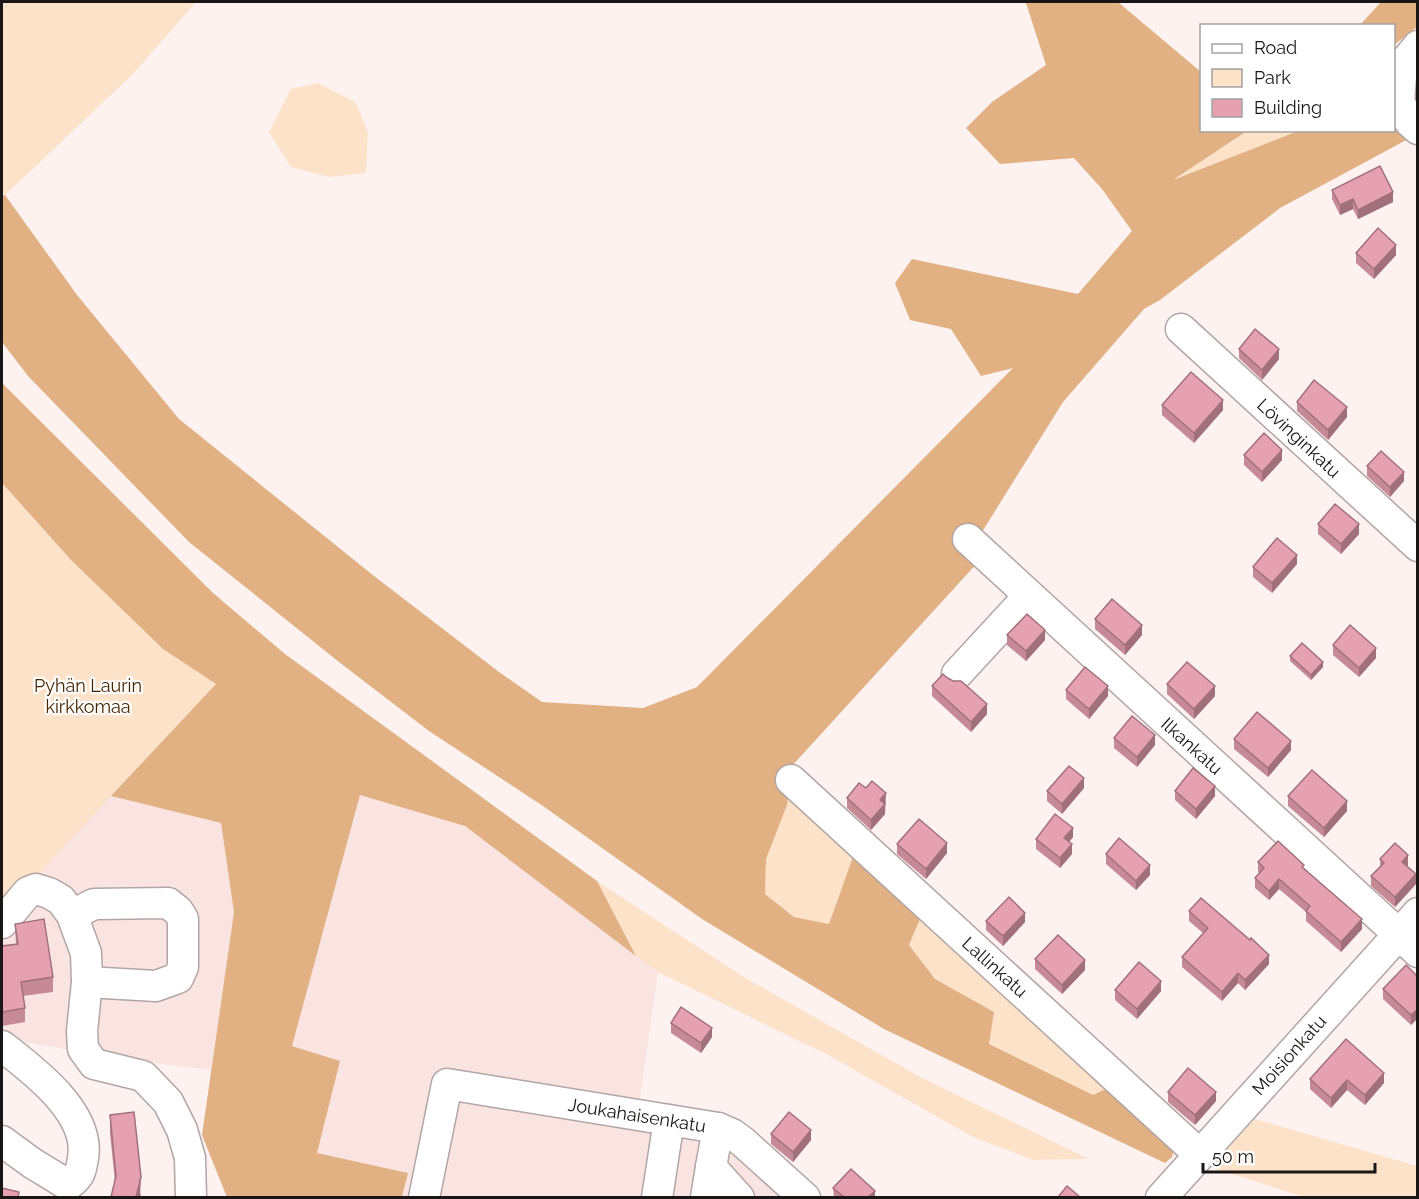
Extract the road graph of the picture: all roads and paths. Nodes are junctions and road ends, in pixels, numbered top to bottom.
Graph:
1 (1418, 46) edge
2 (1418, 129) edge
3 (1181, 329) dead end
4 (968, 539) dead end
5 (1418, 546) edge
6 (1029, 596) junction
7 (957, 674) dead end
8 (791, 780) dead end
9 (72, 915) junction
10 (2, 923) edge
11 (1411, 933) edge
12 (87, 982) junction
13 (2, 1046) edge
14 (669, 1120) junction
15 (718, 1128) junction
16 (2, 1141) edge
17 (1199, 1154) junction
18 (711, 1167) junction
19 (191, 1197) edge
20 (424, 1197) edge
21 (657, 1197) edge
22 (706, 1197) edge
23 (739, 1197) edge
24 (805, 1197) edge
25 (1161, 1197) edge

1 - 2 street
3 - 5 street, Lövinginkatu
4 - 6 street, Ilkankatu
6 - 7 street
6 - 11 street, Ilkankatu
8 - 17 street, Lallinkatu
9 - 10 street
9 - 12 street
9 - 12 street
11 - 17 street, Moisionkatu
12 - 19 street
13 - 16 street
14 - 15 street, Joukahaisenkatu
14 - 20 street, Joukahaisenkatu
14 - 21 street
15 - 18 street
15 - 24 street, Joukahaisenkatu
17 - 25 street, Moisionkatu
18 - 22 street
18 - 23 street

